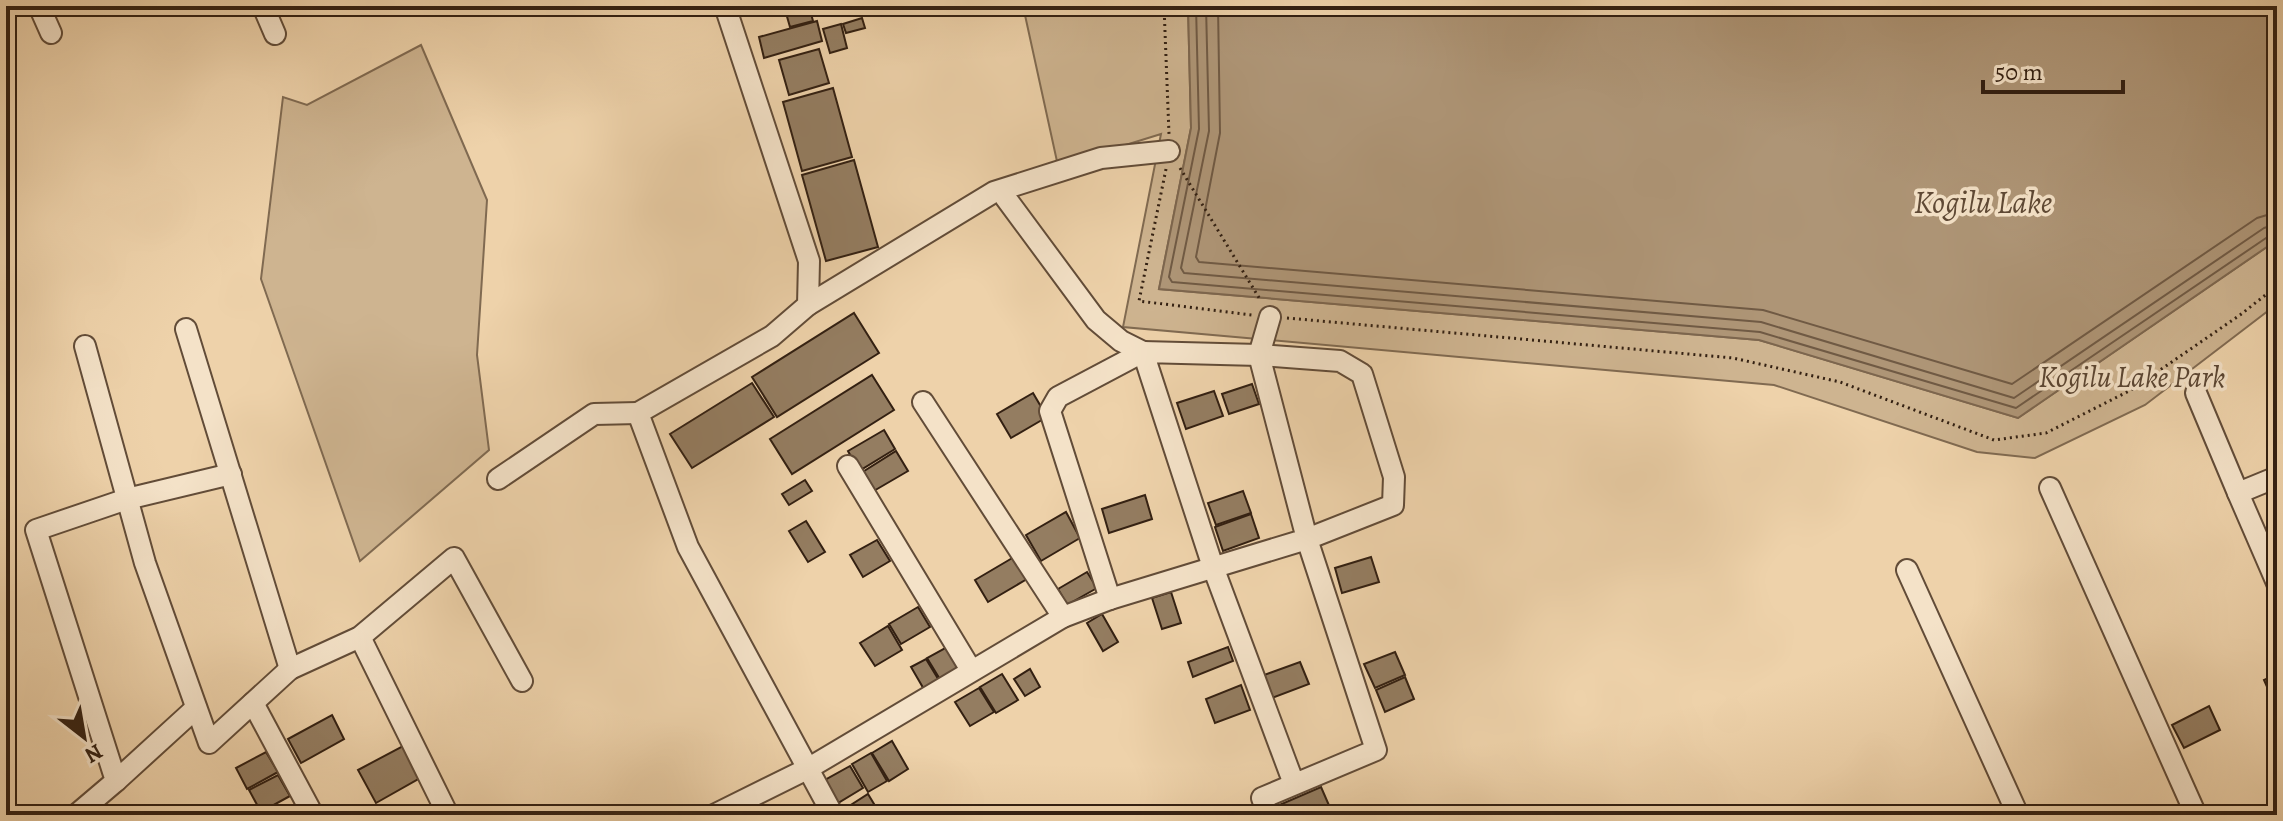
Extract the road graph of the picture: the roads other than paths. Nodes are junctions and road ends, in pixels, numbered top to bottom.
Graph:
1 (39, 6) edge
2 (263, 6) edge
3 (725, 6) edge
4 (51, 33) dead end
5 (275, 34) dead end
6 (1169, 151) road end
7 (1005, 197) dead end
8 (808, 305) junction
9 (1270, 317) road end
10 (186, 329) dead end
11 (85, 346) dead end
12 (1143, 352) junction
13 (1259, 355) junction
14 (2196, 393) dead end
15 (923, 402) dead end
16 (638, 413) junction
17 (848, 466) dead end
18 (231, 474) junction
19 (2277, 477) edge
20 (498, 479) dead end
21 (2050, 488) dead end
22 (2238, 493) junction
23 (127, 499) junction
24 (1307, 539) junction
25 (1213, 567) junction
26 (1907, 570) dead end
27 (2277, 583) edge
28 (1110, 599) junction
29 (1063, 617) junction
30 (360, 637) junction
31 (290, 669) junction
32 (971, 670) junction
33 (522, 681) dead end
34 (253, 703) junction
35 (196, 708) junction
36 (809, 768) junction
37 (116, 781) junction
38 (1294, 784) junction
39 (76, 815) edge
40 (313, 815) edge
41 (448, 815) edge
42 (714, 815) edge
43 (833, 815) edge
44 (1268, 815) edge
45 (2018, 815) edge
46 (2196, 815) edge

1 - 4 street
2 - 5 street
3 - 8 street
6 - 8 street
7 - 12 street
8 - 16 street
9 - 13 street
10 - 18 street
11 - 23 street
12 - 13 street
12 - 25 street
12 - 28 street
13 - 24 street
13 - 24 street
14 - 22 street
15 - 29 street
16 - 20 street
16 - 36 street
17 - 32 street
18 - 23 street
18 - 31 street
19 - 22 street
21 - 46 street
22 - 27 street
23 - 35 street
23 - 37 street
24 - 25 street
24 - 38 street
25 - 28 street
25 - 38 street
26 - 45 street
28 - 29 street
29 - 32 street
30 - 31 street
30 - 33 street
30 - 41 street
31 - 34 street
32 - 36 street
34 - 35 street
34 - 40 street
35 - 37 street
36 - 42 street
36 - 43 street
37 - 39 street
38 - 44 street

